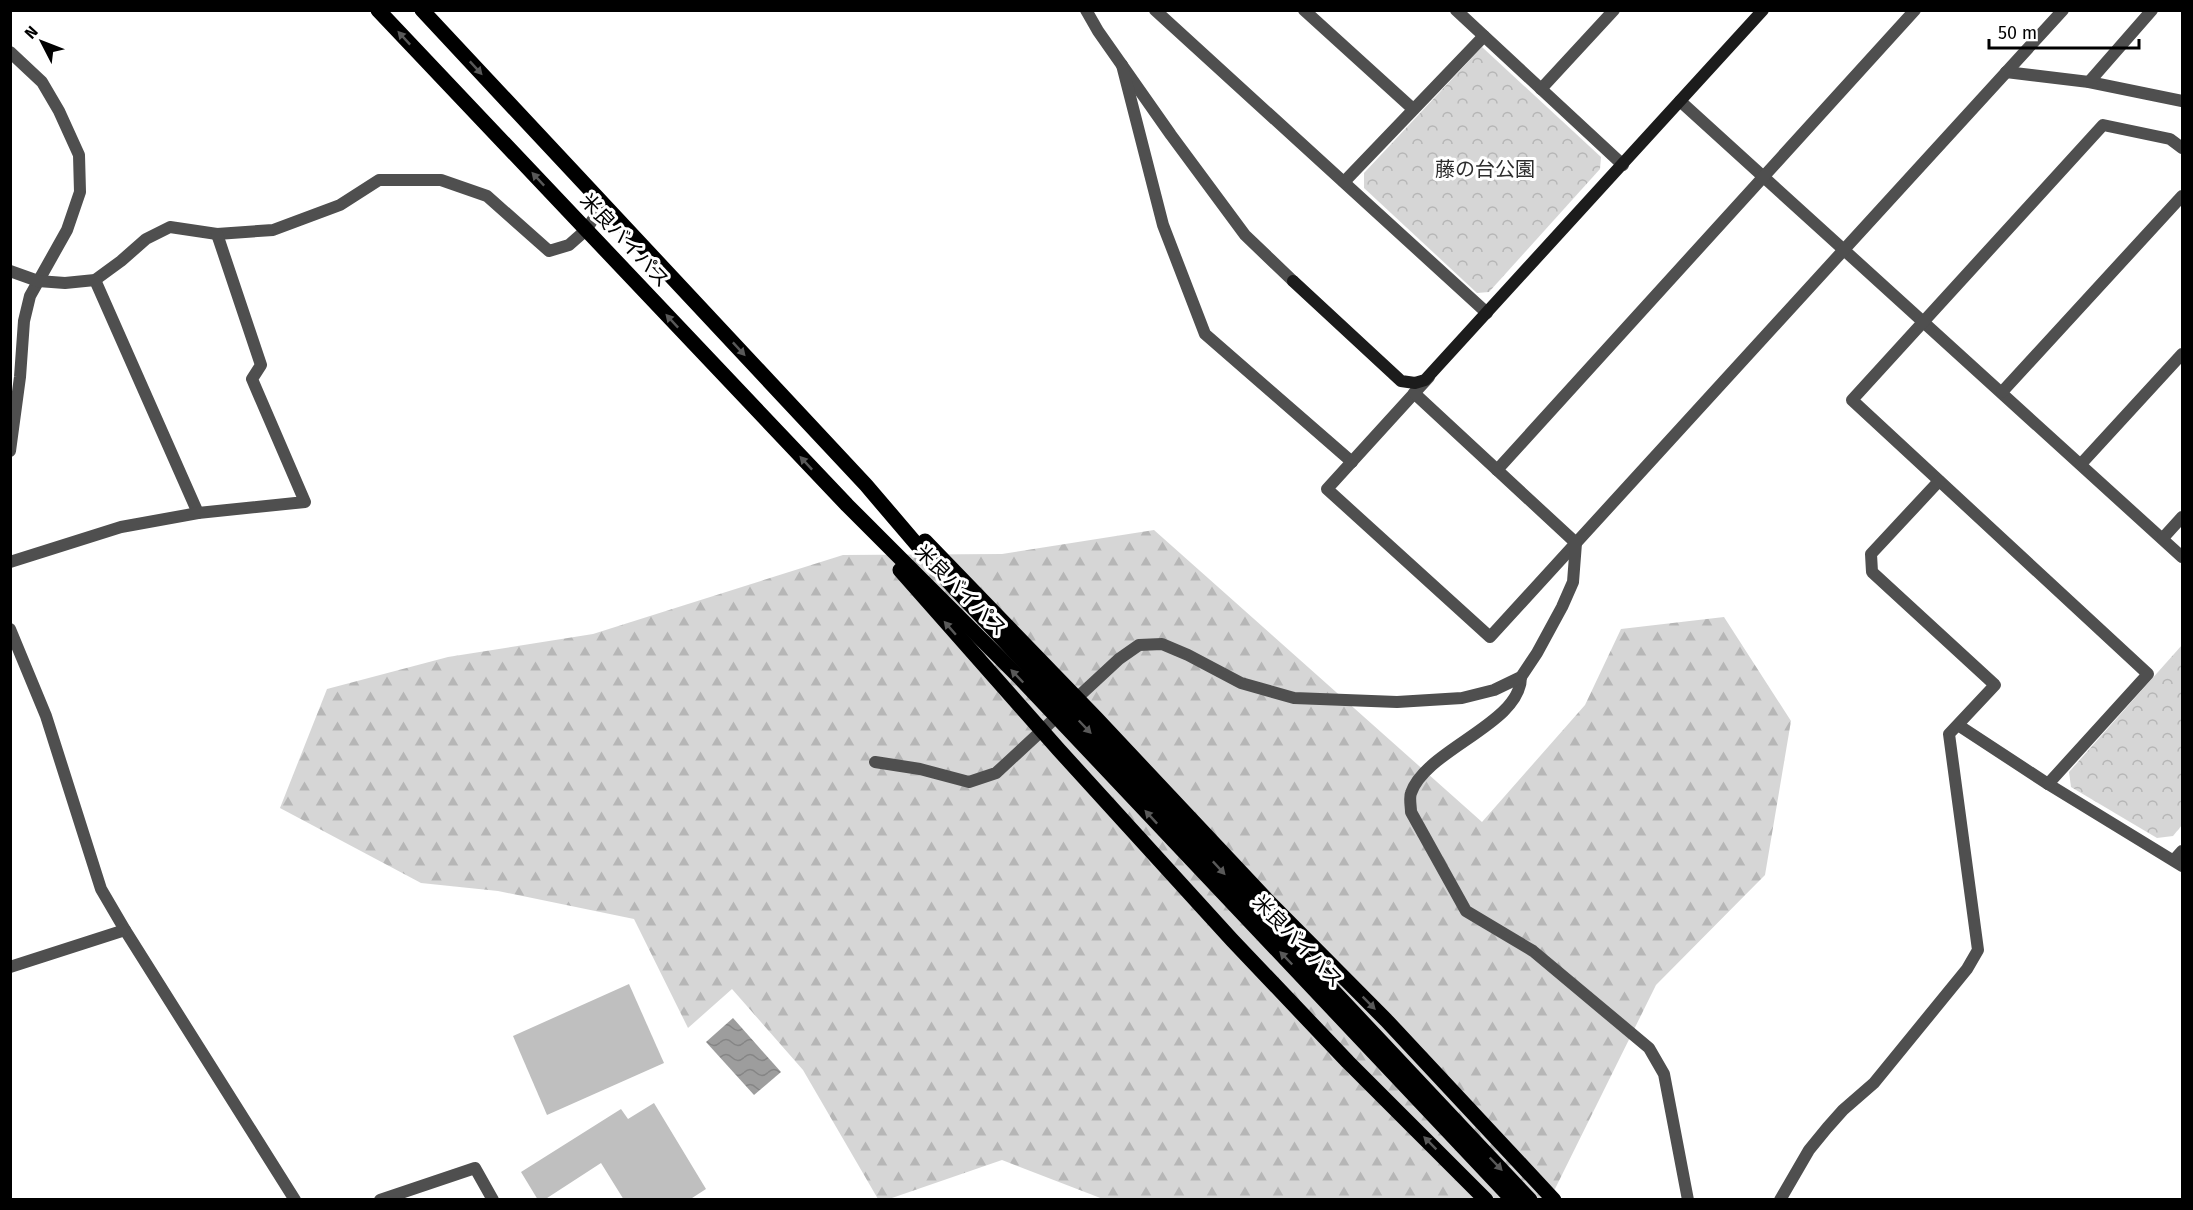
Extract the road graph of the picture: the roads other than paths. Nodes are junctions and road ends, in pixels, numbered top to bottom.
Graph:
1 (378, 10) edge
2 (422, 10) edge
3 (1086, 10) edge
4 (1155, 10) edge
5 (1304, 10) edge
6 (1614, 10) edge
7 (1763, 10) edge
8 (1915, 10) edge
9 (2063, 10) edge
10 (2152, 10) edge
11 (1461, 12) edge
12 (1484, 36) junction
13 (10, 52) edge
14 (1122, 65) junction
15 (2006, 72) junction
16 (2089, 82) junction
17 (1541, 89) junction
18 (1680, 101) junction
19 (2182, 101) edge
20 (1413, 109) junction
21 (2182, 148) edge
22 (1623, 165) junction
23 (1764, 177) junction
24 (1344, 182) junction
25 (2182, 196) edge
26 (603, 204) junction
27 (586, 230) junction
28 (217, 234) junction
29 (1844, 250) junction
30 (10, 271) edge
31 (95, 280) junction
32 (38, 281) junction
33 (1487, 313) junction
34 (1924, 321) junction
35 (2182, 354) edge
36 (1436, 370) junction
37 (2002, 392) junction
38 (1414, 393) junction
39 (10, 451) edge
40 (1352, 462) junction
41 (2081, 464) junction
42 (1497, 470) junction
43 (1939, 481) junction
44 (867, 485) junction
45 (847, 505) junction
46 (198, 513) junction
47 (2182, 517) edge
48 (2163, 538) junction
49 (1576, 543) junction
50 (2182, 557) edge
51 (10, 562) edge
52 (10, 629) edge
53 (1521, 677) junction
54 (1958, 725) junction
55 (875, 762) dead end
56 (2048, 784) junction
57 (2180, 859) edge
58 (125, 930) junction
59 (10, 967) edge
60 (295, 1200) edge
61 (380, 1200) edge
62 (493, 1200) edge
63 (1486, 1200) edge
64 (1513, 1200) edge
65 (1530, 1200) edge
66 (1554, 1200) edge
67 (1688, 1200) edge
68 (1780, 1200) edge

27 -> 1 main road, 米良バイパス
2 -> 26 main road, 米良バイパス
3 - 14 street
4 - 24 street
5 - 20 street
6 - 17 street
7 - 18 street
8 - 23 street
9 - 15 street
10 - 16 street
11 - 12 street
12 - 17 street
12 - 20 street
13 - 32 street
14 - 36 street
14 - 40 street
15 - 16 street
15 - 29 street
16 - 19 street
17 - 22 street
18 - 22 street
18 - 23 street
20 - 24 street
21 - 34 street
22 - 33 street
23 - 29 street
23 - 42 street
24 - 33 street
25 - 37 street
26 - 27 street
26 -> 44 main road, 米良バイパス
27 - 28 street
45 -> 27 main road, 米良バイパス
28 - 31 street
28 - 46 street
29 - 34 street
29 - 49 street
30 - 32 street
31 - 32 street
31 - 46 street
32 - 39 street
33 - 36 street
34 - 37 street
34 - 43 street
35 - 41 street
36 - 38 street
37 - 41 street
38 - 40 street
38 - 42 street
40 - 49 street
41 - 48 street
42 - 49 street
43 - 54 street
43 - 56 street
44 -> 65 main road, 米良バイパス
44 -> 66 main road
63 -> 45 main road
64 -> 45 main road, 米良バイパス
46 - 51 street
47 - 48 street
48 - 50 street
49 - 53 street
52 - 58 street
53 - 55 street
53 - 67 street
54 - 56 street
54 - 68 street
56 - 57 street
58 - 59 street
58 - 60 street
61 - 62 street

